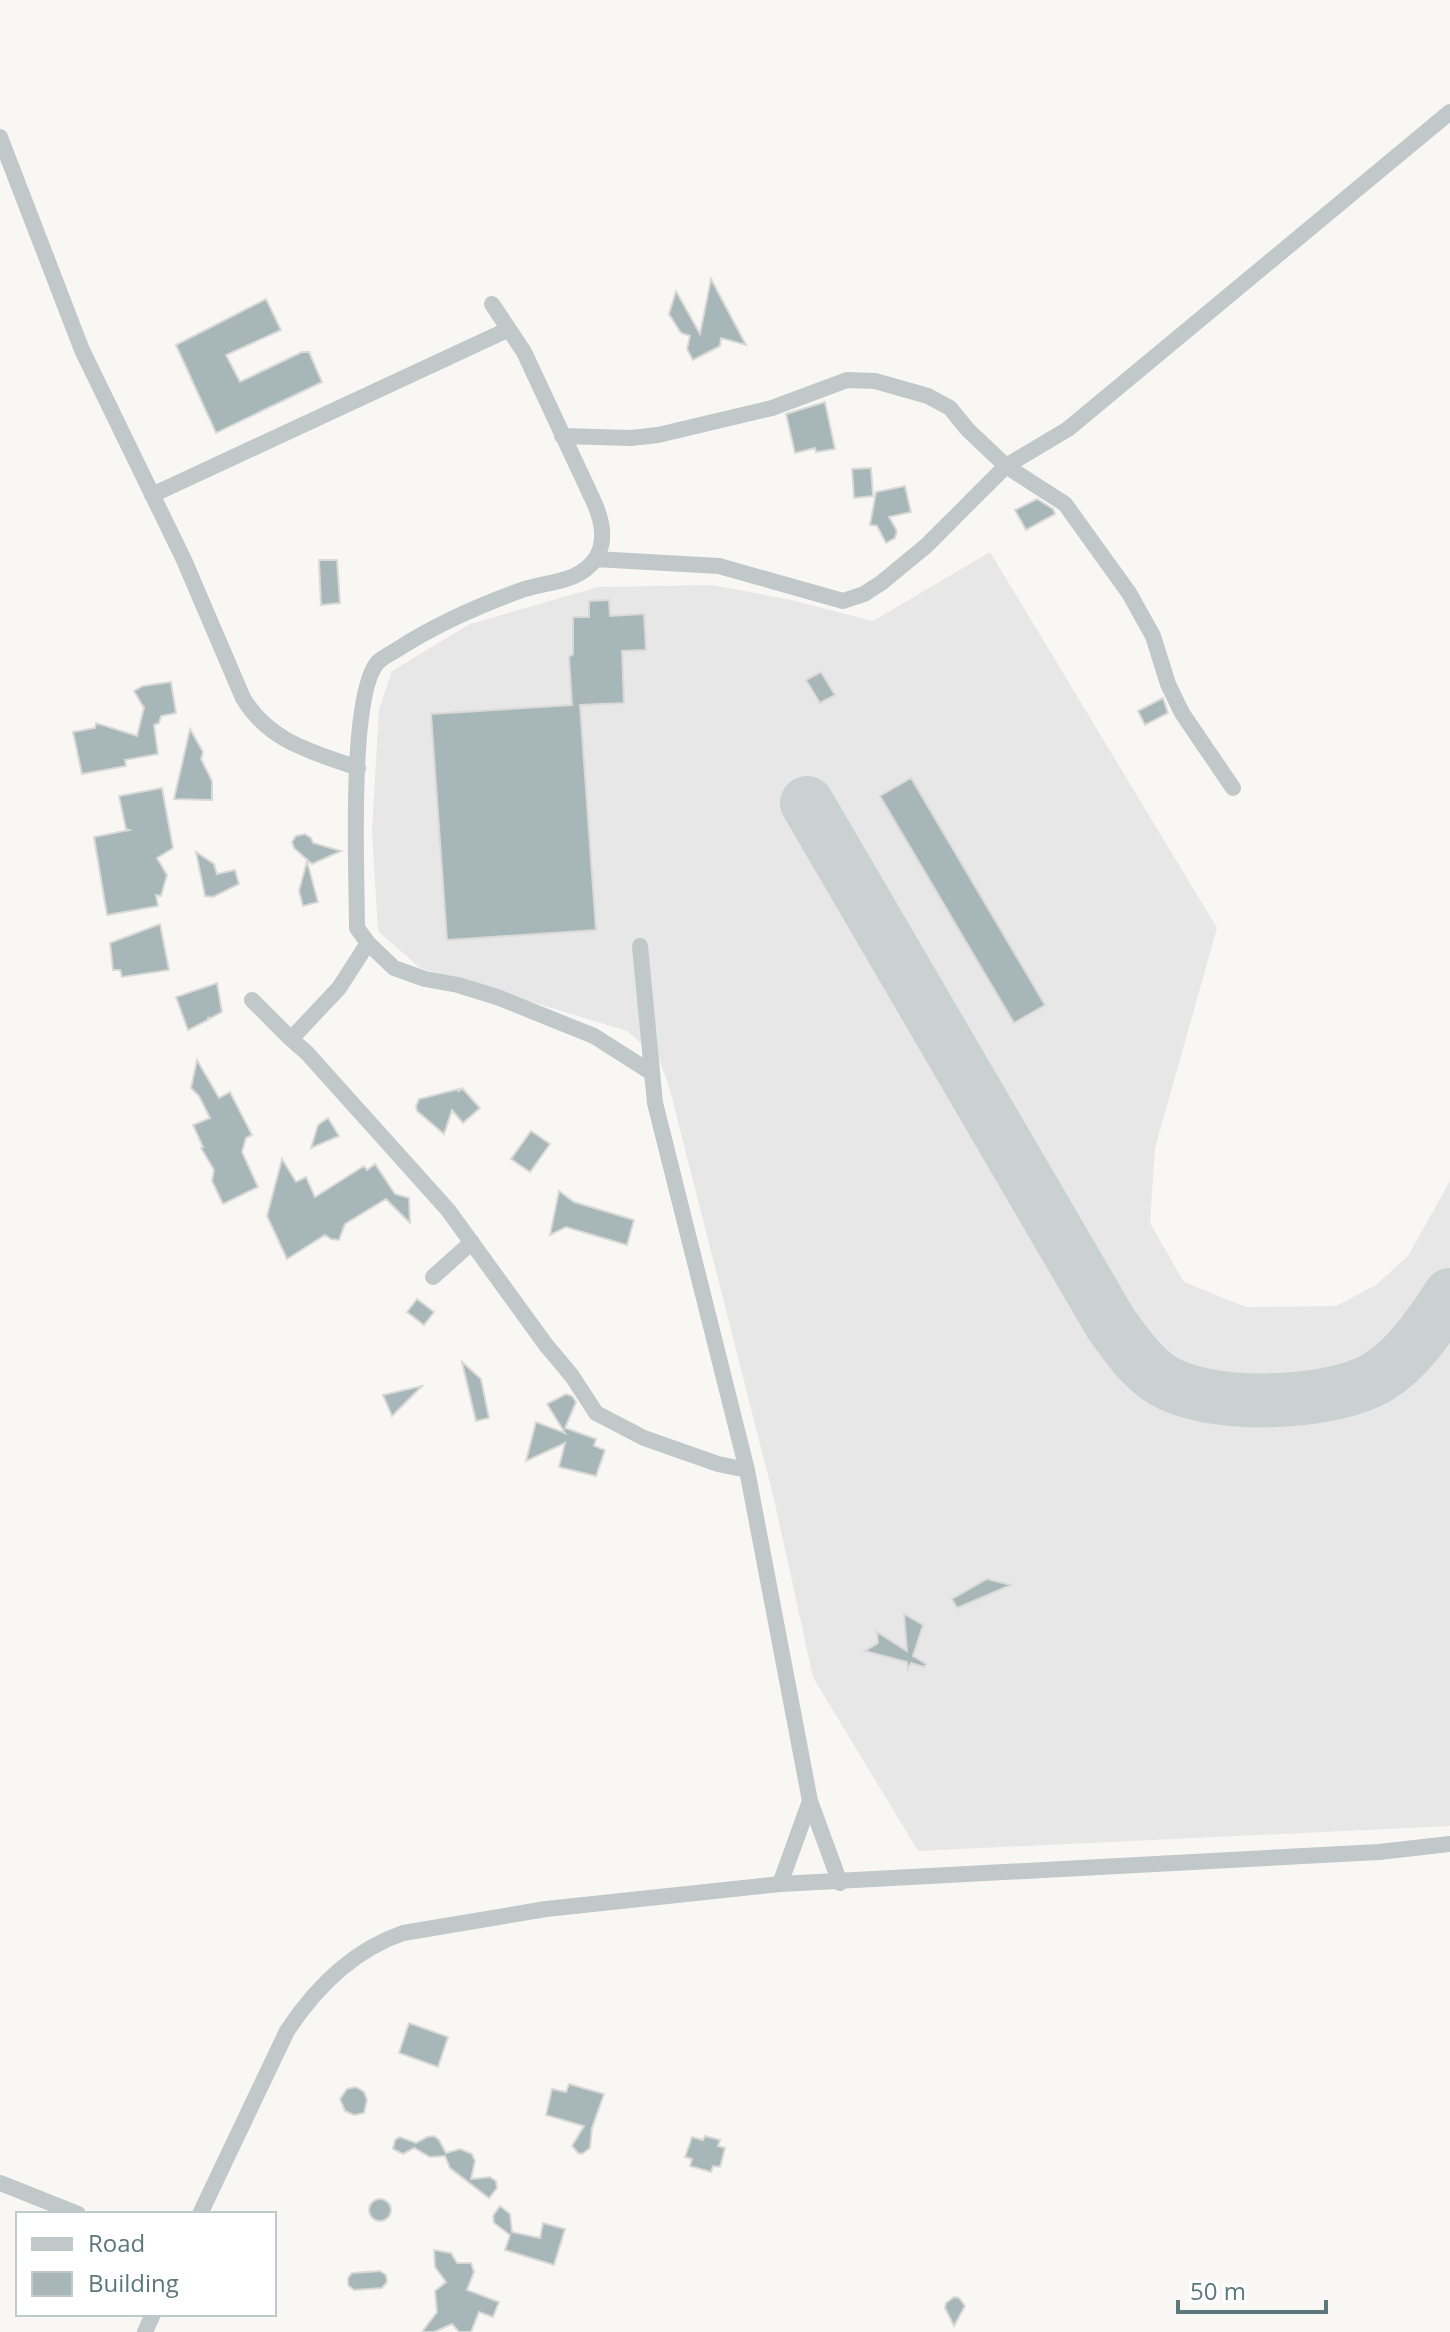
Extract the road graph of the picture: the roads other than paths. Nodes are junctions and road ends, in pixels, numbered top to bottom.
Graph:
1 (1450, 112) edge
2 (0, 137) edge
3 (492, 304) dead end
4 (507, 330) junction
5 (562, 436) junction
6 (1006, 466) junction
7 (152, 495) junction
8 (595, 559) junction
9 (358, 768) junction
10 (1233, 788) dead end
11 (368, 943) junction
12 (640, 946) dead end
13 (252, 1000) dead end
14 (291, 1039) junction
15 (652, 1073) junction
16 (472, 1242) junction
17 (433, 1277) dead end
18 (747, 1470) junction
19 (810, 1801) junction
20 (1450, 1844) edge
21 (840, 1883) junction
22 (780, 1884) junction
23 (0, 2183) edge
24 (74, 2212) edge
25 (201, 2212) edge

1 - 6 street
2 - 7 street
3 - 4 street
4 - 5 street
4 - 7 street
5 - 6 street
5 - 8 street
6 - 8 street
6 - 10 street
7 - 9 street
8 - 9 street
9 - 11 street
11 - 14 street
11 - 15 street
12 - 15 street
13 - 14 street
14 - 16 street
15 - 18 street
16 - 17 street
16 - 18 street
18 - 19 street
19 - 21 street
19 - 22 street
20 - 21 street
21 - 22 street
22 - 25 street
23 - 24 street

